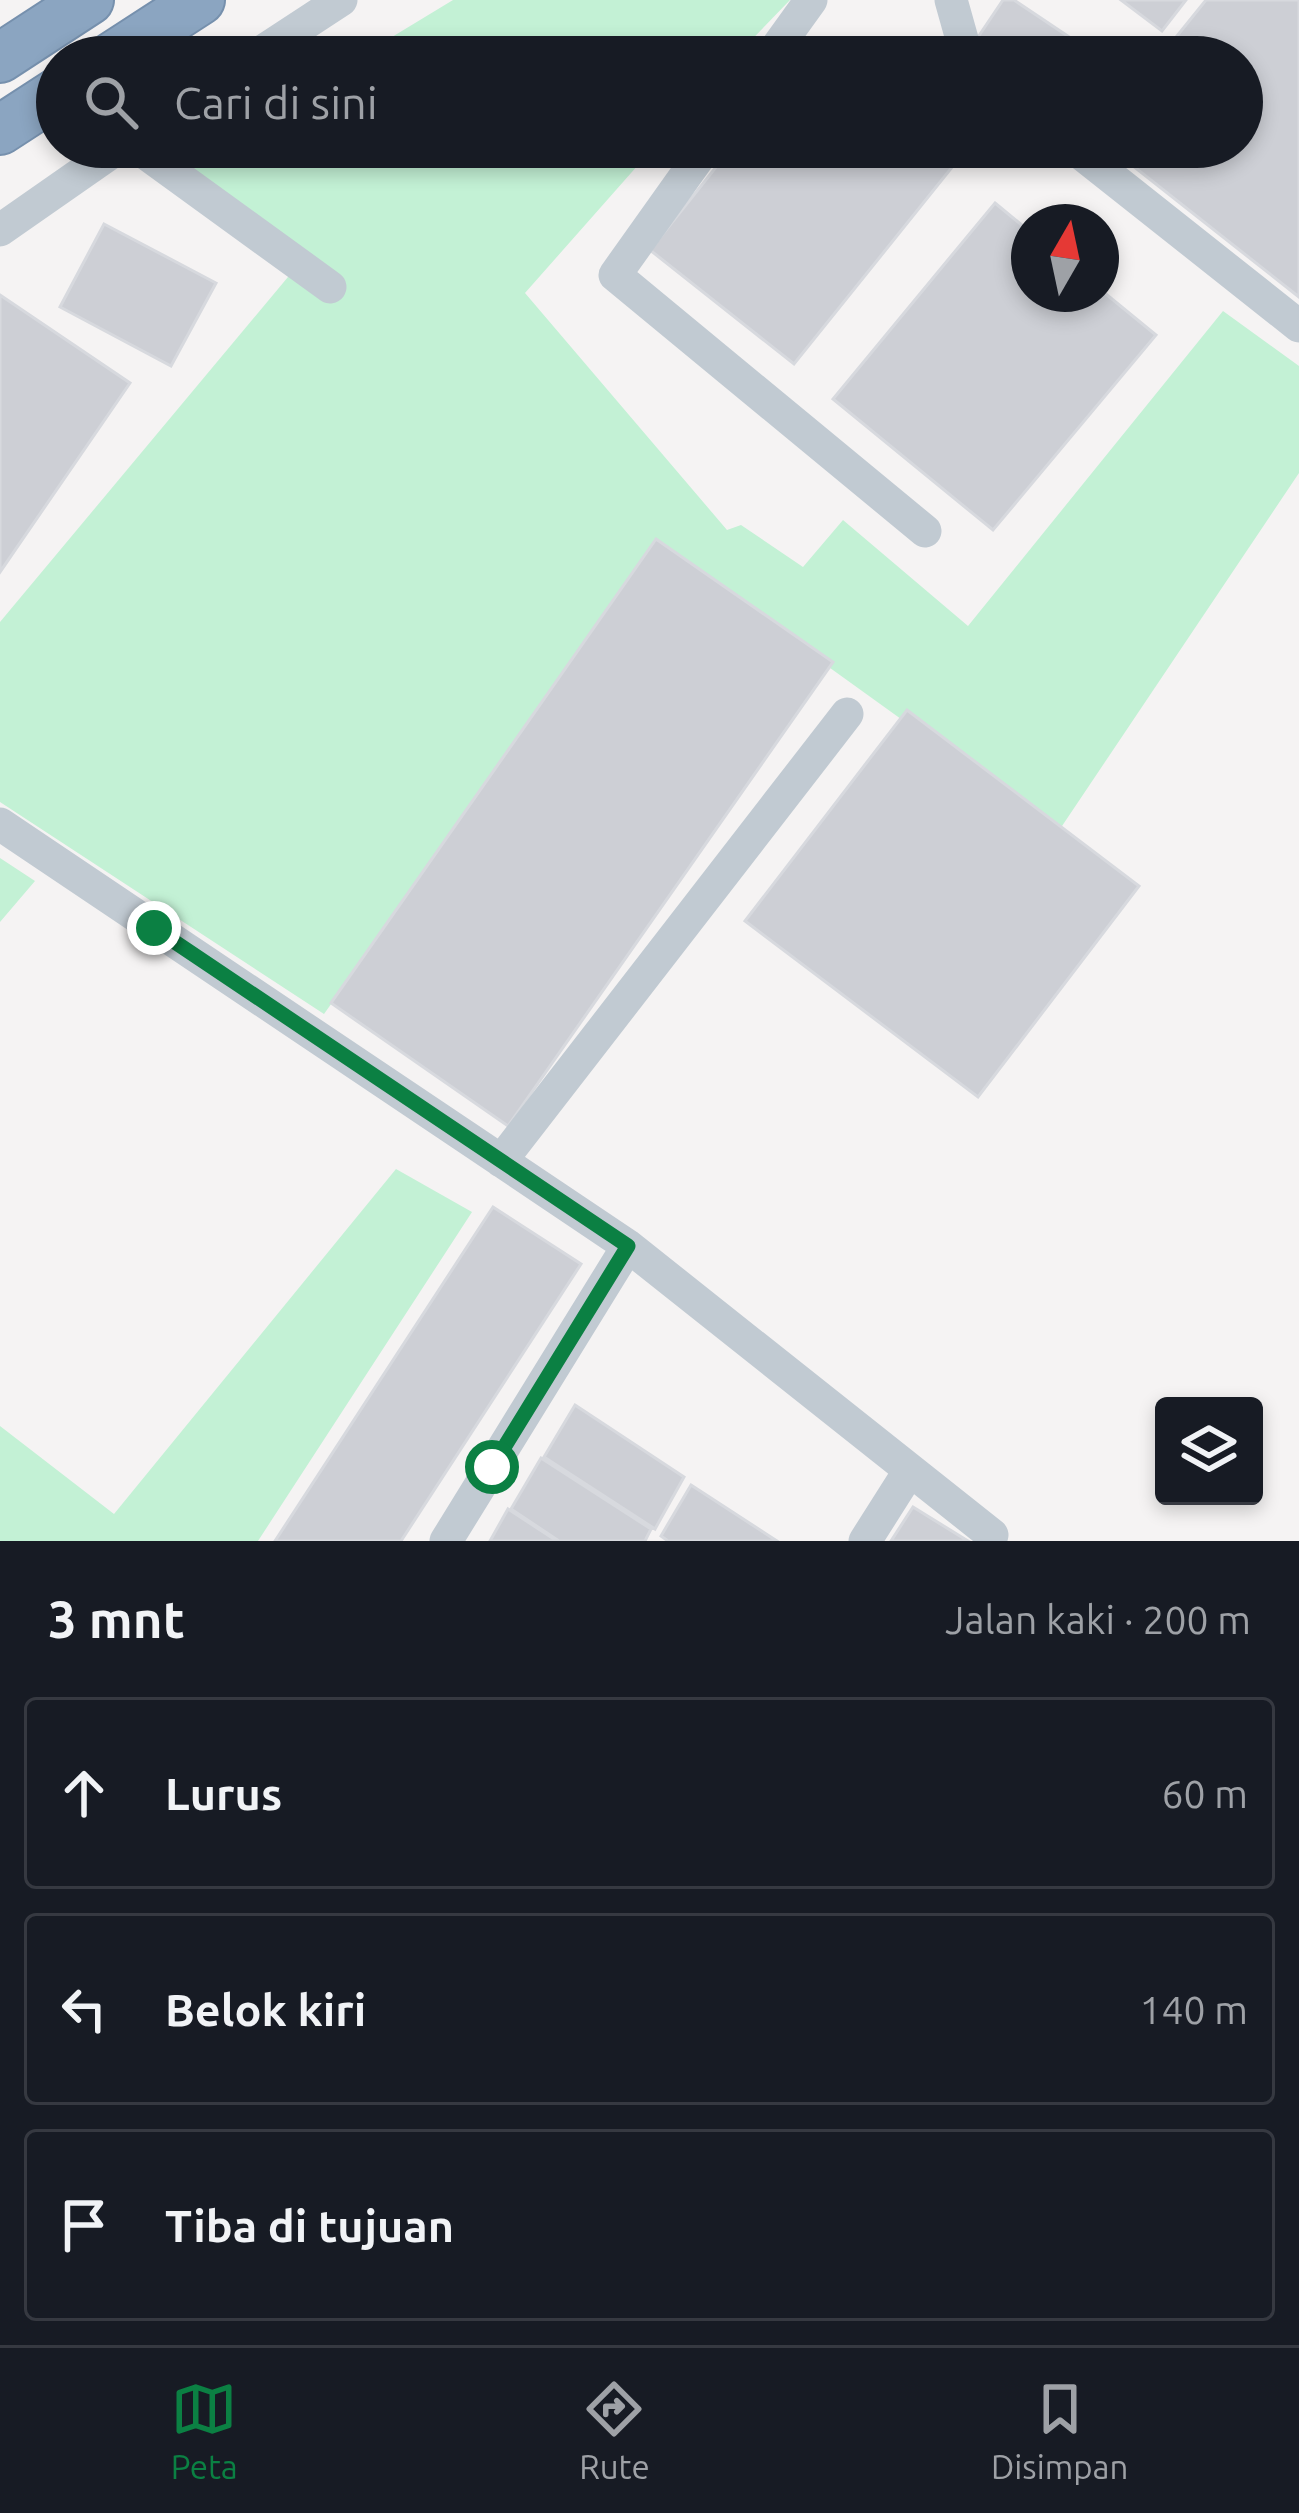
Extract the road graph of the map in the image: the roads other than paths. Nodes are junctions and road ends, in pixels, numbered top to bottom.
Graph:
1 (89, 0) edge
2 (200, 0) edge
3 (341, 0) edge
4 (811, 0) edge
5 (951, 0) edge
6 (144, 36) edge
7 (286, 36) edge
8 (785, 36) edge
9 (961, 36) edge
10 (0, 58) edge
11 (36, 107) edge
12 (0, 130) edge
13 (88, 168) edge
14 (166, 168) edge
15 (691, 168) edge
16 (1099, 168) edge
17 (0, 230) edge
18 (330, 287) dead end
19 (1299, 326) edge
20 (926, 531) dead end
21 (847, 714) dead end
22 (0, 824) edge
23 (501, 1161) junction
24 (628, 1246) junction
25 (910, 1470) junction
26 (992, 1535) dead end
27 (446, 1541) edge
28 (865, 1541) edge

1 - 10 highway
2 - 6 highway
3 - 7 street
4 - 8 street
5 - 9 street
11 - 12 highway
13 - 17 street
14 - 18 street
15 - 20 street
16 - 19 street
21 - 23 street
22 - 23 street
23 - 24 street
24 - 25 street
24 - 27 street
25 - 26 street
25 - 28 street

